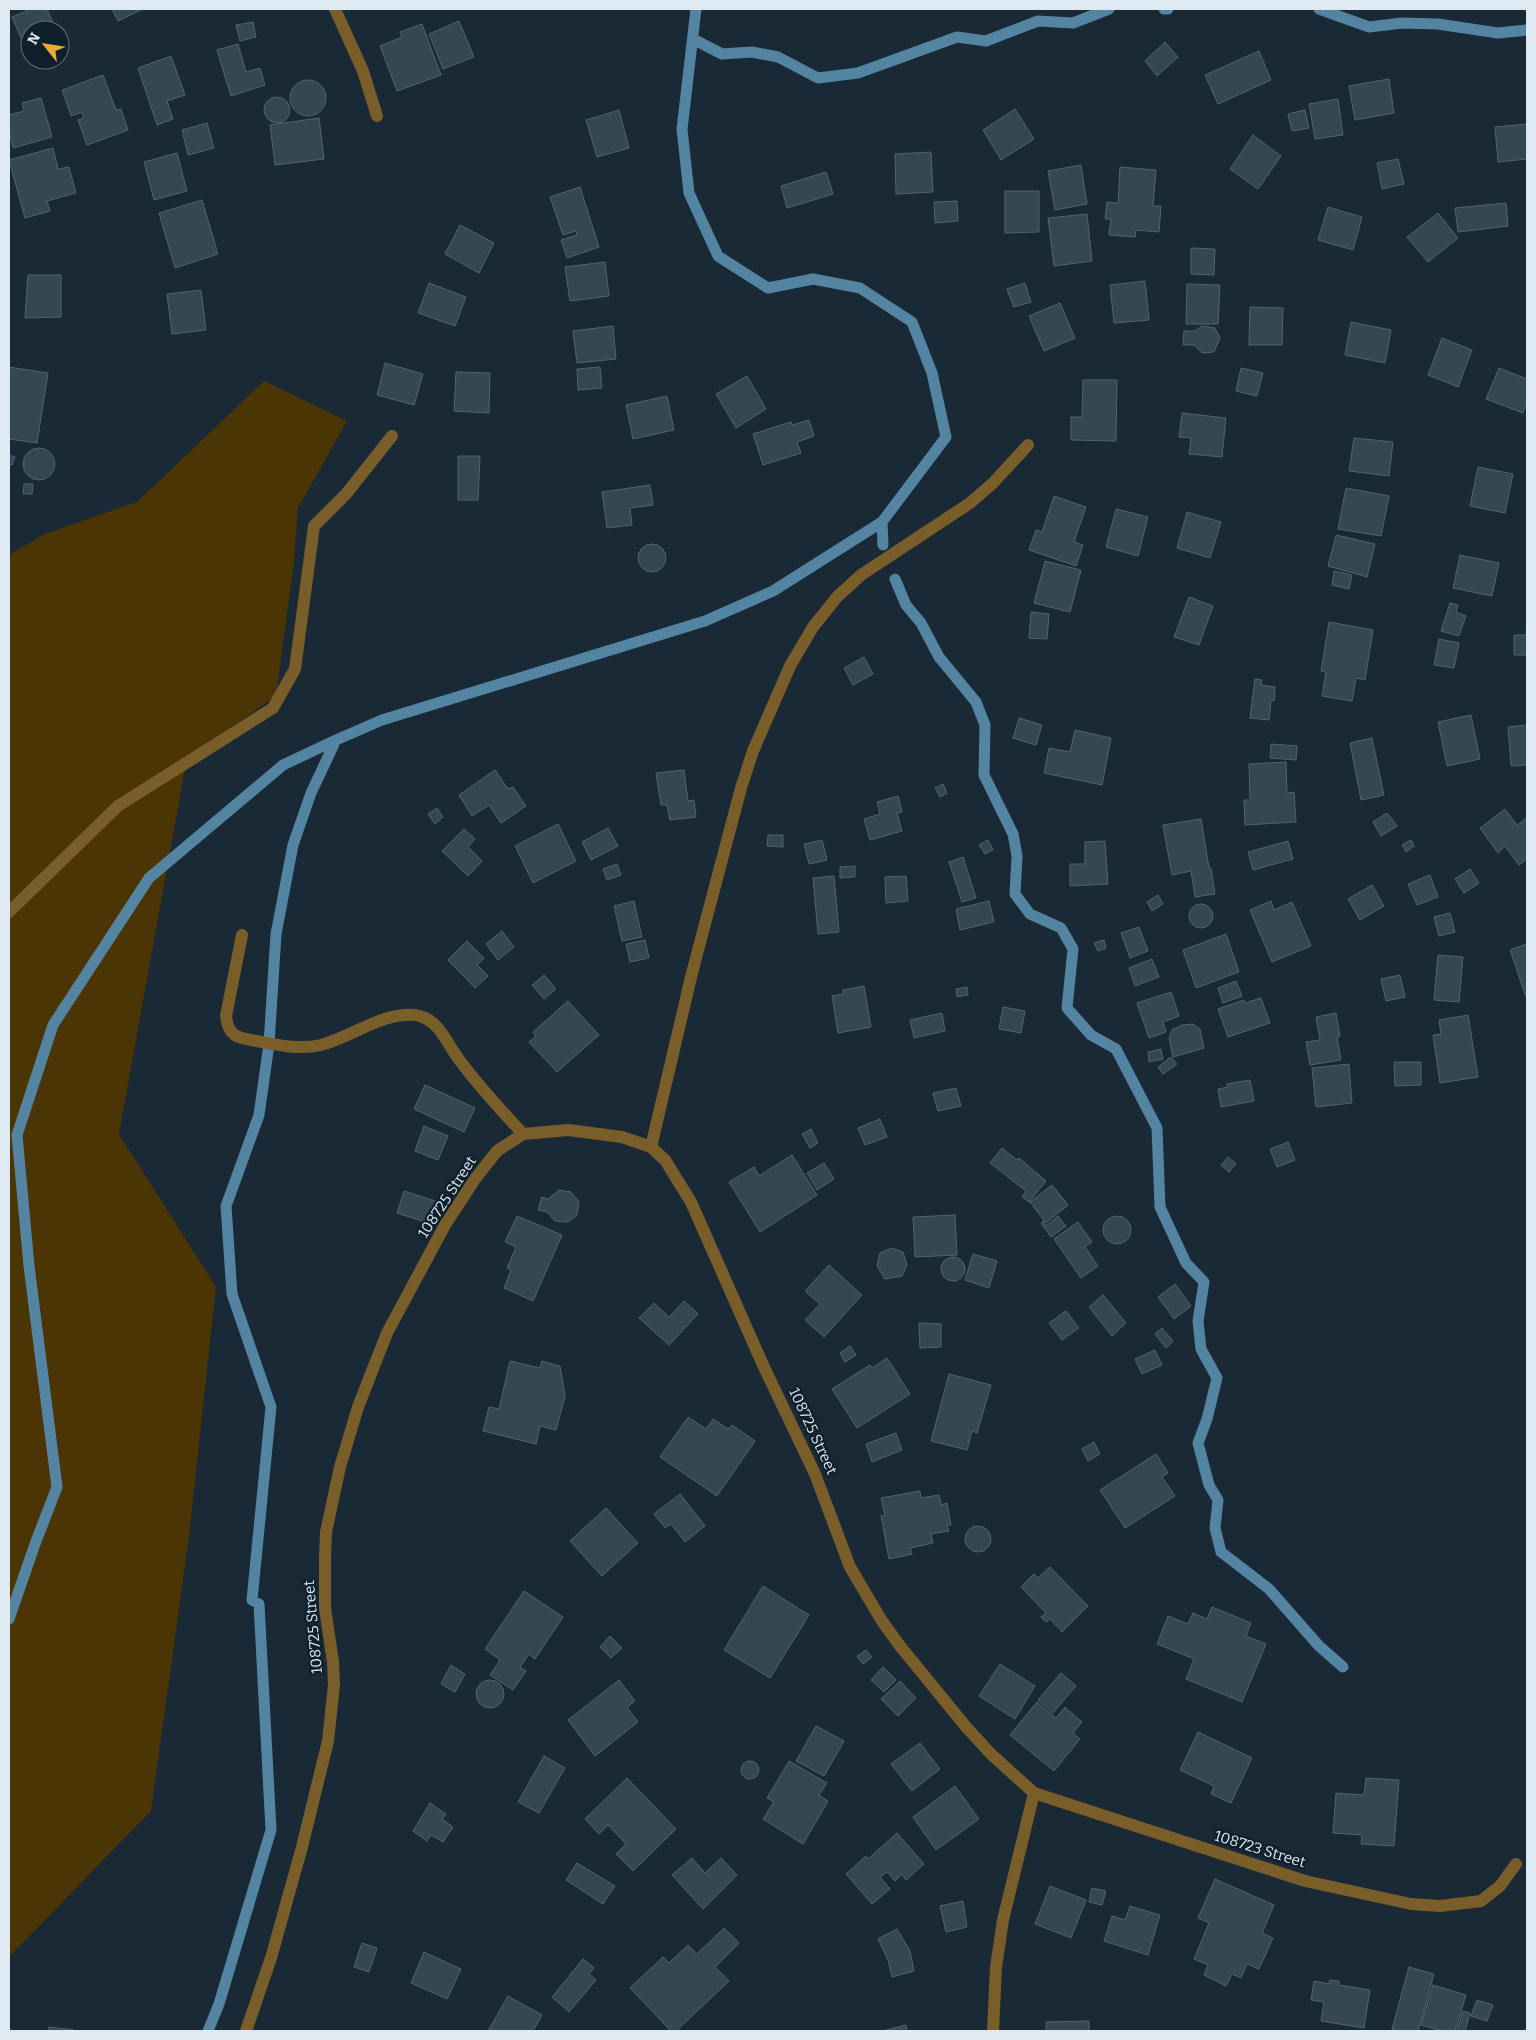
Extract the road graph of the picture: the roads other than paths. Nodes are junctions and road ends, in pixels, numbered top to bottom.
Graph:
1 (335, 9) edge
2 (377, 116) dead end
3 (392, 436) dead end
4 (1028, 446) dead end
5 (9, 912) edge
6 (242, 935) dead end
7 (523, 1134) junction
8 (651, 1147) junction
9 (1034, 1794) junction
10 (1516, 1864) dead end
11 (246, 2031) edge
12 (993, 2031) edge

1 - 2 street
3 - 5 street
4 - 8 street
6 - 7 street
7 - 8 street, 108725 Street
7 - 11 street, 108725 Street
8 - 9 street, 108725 Street
9 - 10 street, 108723 Street
9 - 12 street

